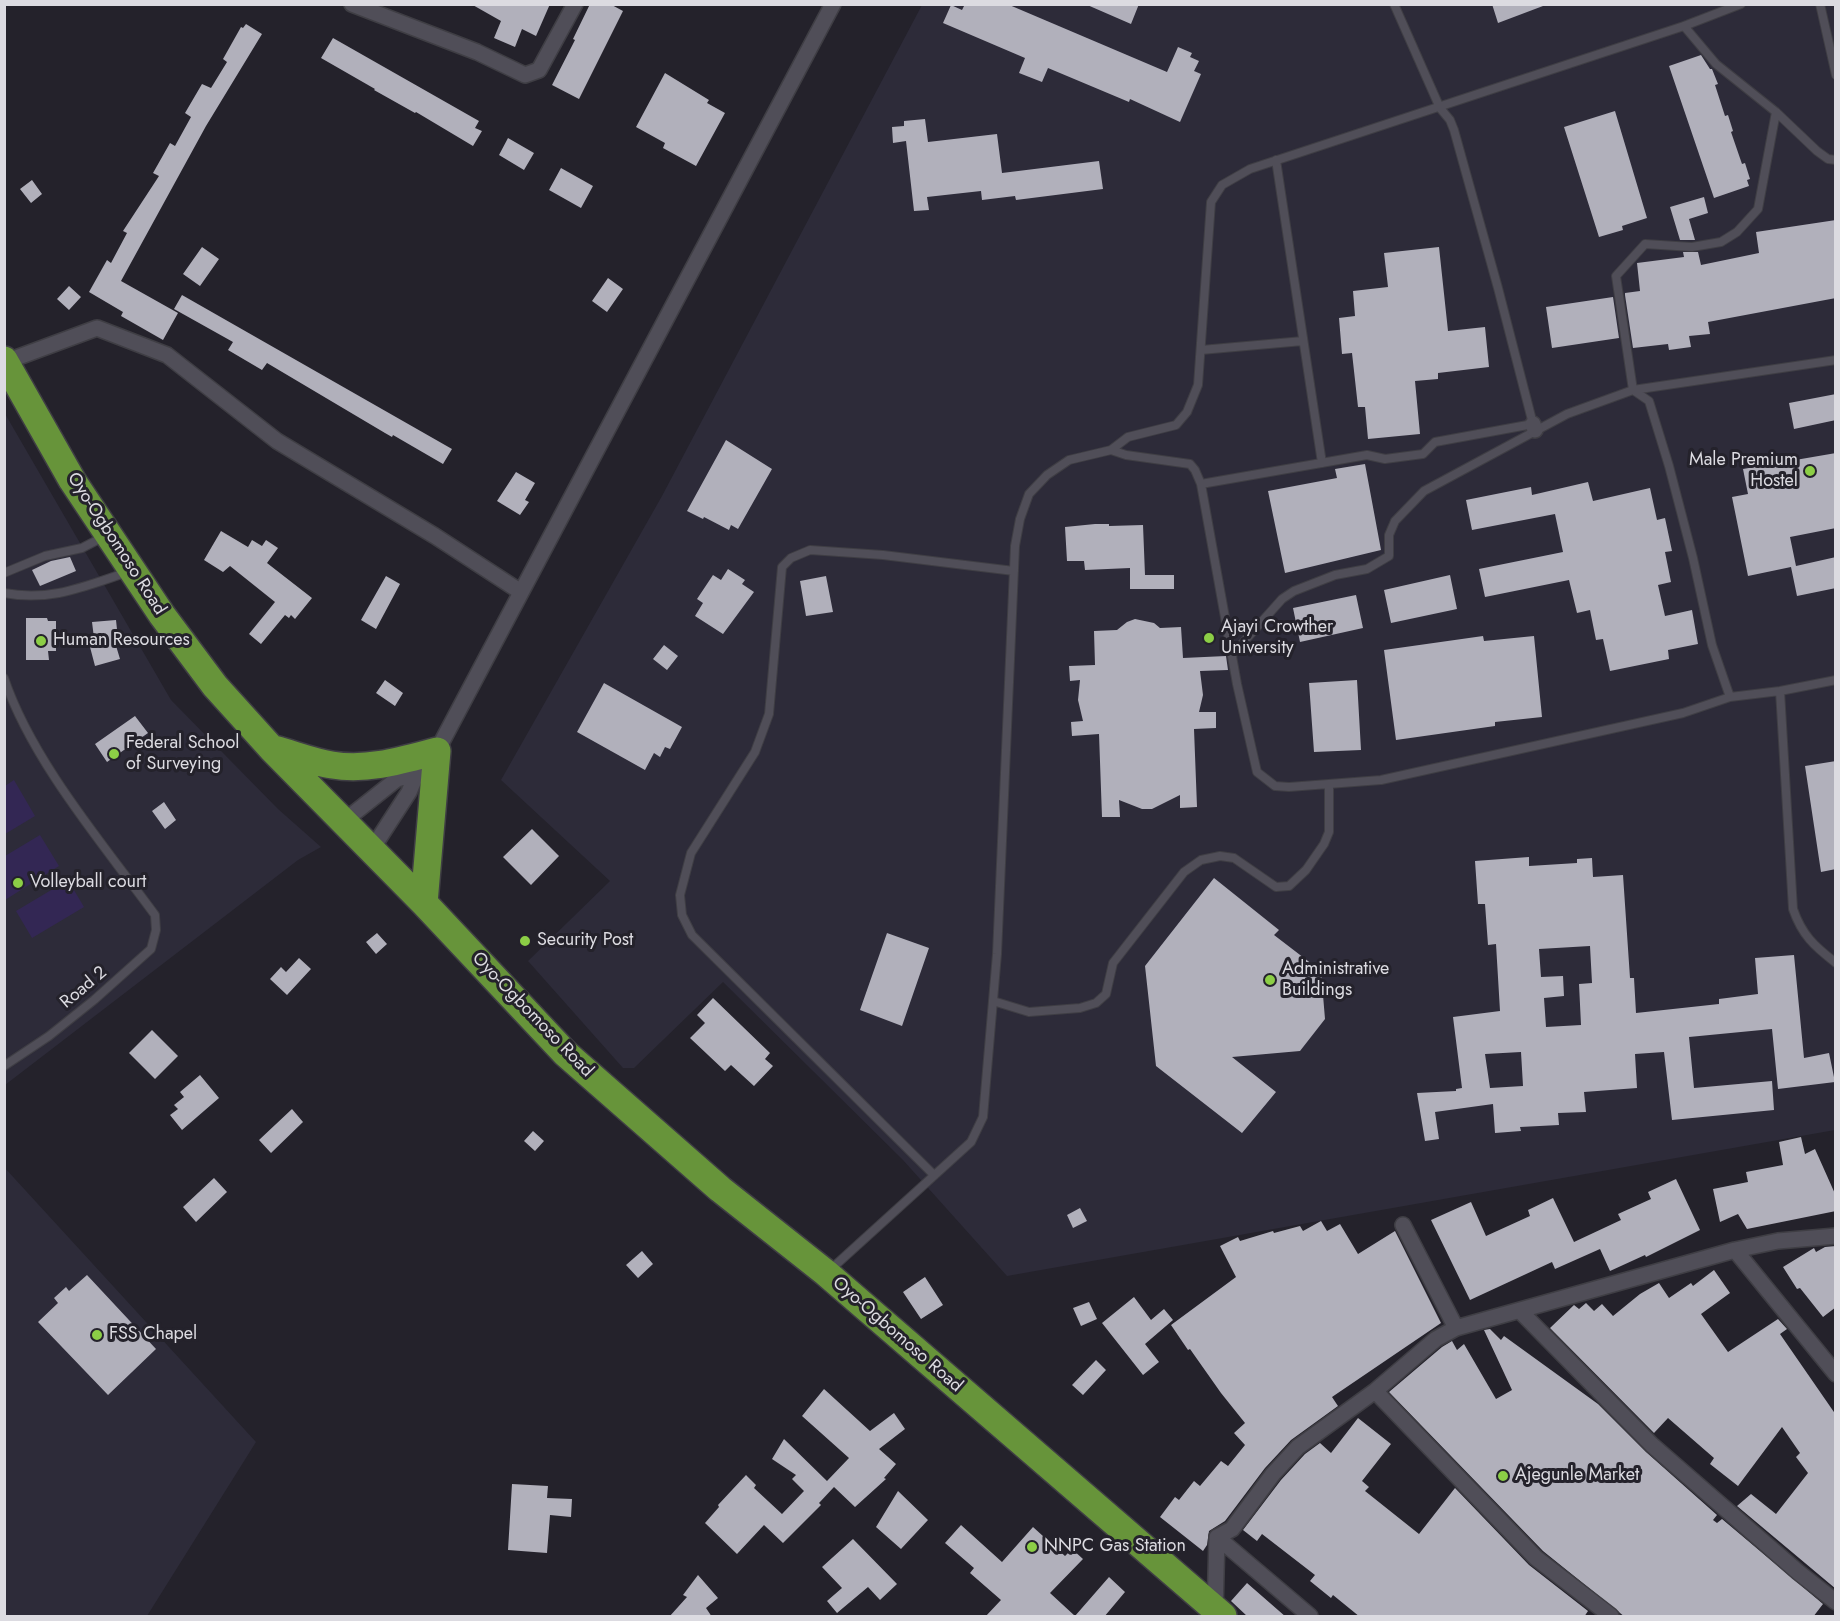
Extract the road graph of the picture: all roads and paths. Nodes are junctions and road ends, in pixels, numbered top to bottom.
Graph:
1 (352, 4) edge
2 (575, 4) edge
3 (833, 4) edge
4 (1394, 4) edge
5 (1741, 4) edge
6 (1820, 4) edge
7 (1684, 26) junction
8 (1836, 75) edge
9 (1440, 108) junction
10 (1776, 112) junction
11 (1276, 160) junction
12 (1836, 160) edge
13 (1303, 341) junction
14 (1201, 350) junction
15 (1836, 360) edge
16 (5, 361) edge
17 (1633, 390) junction
18 (1534, 427) junction
19 (1111, 450) junction
20 (1322, 463) junction
21 (1201, 484) junction
22 (109, 534) junction
23 (133, 570) junction
24 (1014, 571) junction
25 (4, 573) edge
26 (521, 592) junction
27 (4, 594) edge
28 (1232, 655) junction
29 (4, 678) edge
30 (1836, 680) edge
31 (1780, 691) junction
32 (1730, 697) junction
33 (272, 748) junction
34 (437, 751) junction
35 (417, 773) junction
36 (1329, 784) junction
37 (343, 822) junction
38 (372, 849) junction
39 (424, 903) junction
40 (1836, 963) edge
41 (993, 1000) junction
42 (4, 1066) edge
43 (934, 1175) junction
44 (1403, 1225) dead end
45 (1836, 1236) edge
46 (1735, 1250) junction
47 (826, 1273) junction
48 (1520, 1311) junction
49 (1456, 1328) junction
50 (1836, 1374) edge
51 (1375, 1391) junction
52 (1217, 1537) junction
53 (1836, 1602) edge
54 (1217, 1614) edge
55 (1310, 1617) edge
56 (1611, 1617) edge

1 - 2 street
3 - 26 street
4 - 9 lane
5 - 7 lane
6 - 8 lane
7 - 9 lane
7 - 10 lane
9 - 11 lane
9 - 18 lane
10 - 12 lane
10 - 17 lane
11 - 13 lane
11 - 14 lane
13 - 14 lane
13 - 20 lane
14 - 19 lane
15 - 17 lane
16 - 22 highway, Oyo-Ogbomoso Road
16 - 26 street
17 - 18 lane
17 - 32 lane
18 - 20 lane
18 - 28 lane
19 - 21 lane
19 - 24 lane
20 - 21 lane
21 - 28 lane
22 - 23 highway, Oyo-Ogbomoso Road
22 - 25 lane
23 - 27 lane
23 - 33 highway, Oyo-Ogbomoso Road
24 - 41 lane
24 - 43 lane
26 - 34 street
28 - 36 lane
29 - 42 lane, Road 2
30 - 31 lane
31 - 32 lane
31 - 40 lane
32 - 36 lane
33 - 34 highway
33 - 37 highway, Oyo-Ogbomoso Road
34 - 35 street
34 - 39 highway
35 - 37 street
35 - 38 street
36 - 41 lane
37 - 38 highway, Oyo-Ogbomoso Road
38 - 39 highway, Oyo-Ogbomoso Road
39 - 47 highway, Oyo-Ogbomoso Road
41 - 43 lane
43 - 47 lane
44 - 49 street
45 - 46 street
46 - 48 street
46 - 50 street
47 - 54 highway, Oyo-Ogbomoso Road
48 - 49 street
48 - 53 street
49 - 51 street
51 - 52 street
51 - 56 street
52 - 54 street
52 - 55 street

